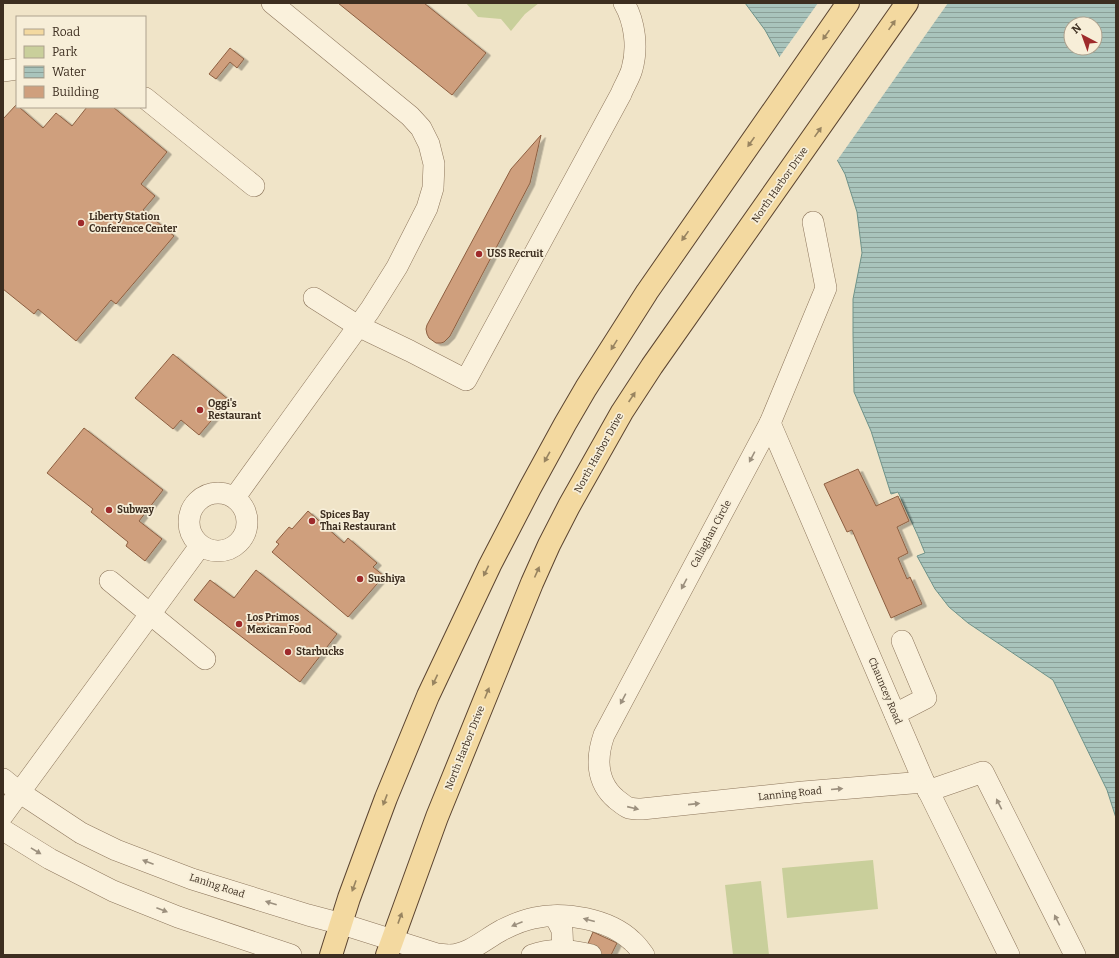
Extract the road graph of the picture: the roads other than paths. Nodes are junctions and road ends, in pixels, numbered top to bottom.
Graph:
1 (272, 3) edge
2 (624, 3) edge
3 (848, 3) edge
4 (907, 3) edge
5 (16, 69) edge
6 (3, 71) edge
7 (146, 99) edge
8 (254, 186) dead end
9 (813, 222) dead end
10 (314, 298) dead end
11 (358, 326) junction
12 (770, 423) junction
13 (235, 497) junction
14 (200, 546) junction
15 (110, 581) dead end
16 (150, 614) junction
17 (902, 641) dead end
18 (205, 658) dead end
19 (895, 714) junction
20 (3, 779) edge
21 (926, 786) junction
22 (19, 792) junction
23 (655, 808) joint
24 (3, 815) edge
25 (3, 830) edge
26 (555, 916) junction
27 (342, 924) junction
28 (389, 947) edge
29 (563, 953) edge
30 (291, 955) edge
31 (331, 955) edge
32 (449, 955) edge
33 (535, 955) edge
34 (591, 955) edge
35 (644, 955) edge
36 (1009, 955) edge
37 (1074, 955) edge

1 - 11 street
2 - 11 street
3 -> 27 main road
28 -> 4 main road, North Harbor Drive
5 - 6 street
7 - 8 street
9 - 12 street, Callaghan Circle
10 - 11 street
11 - 13 street
12 - 19 street, Chauncey Road
12 -> 23 street, Callaghan Circle
13 - 14 street
13 - 14 street
14 - 16 street
15 - 16 street
16 - 18 street
16 - 22 street
17 - 19 street
19 - 21 street, Chauncey Road
20 - 22 street, Laning Road
23 -> 21 street, Lanning Road
21 - 36 street, Chauncey Road
37 -> 21 street, Lanning Road
22 - 24 street
27 -> 22 street, Laning Road
25 -> 30 street
26 - 29 street
26 -> 32 street, Laning Road
35 -> 26 street, Laning Road
27 - 28 street, Laning Road
27 - 31 main road
28 - 32 street, Laning Road
29 - 33 street
29 - 34 street

